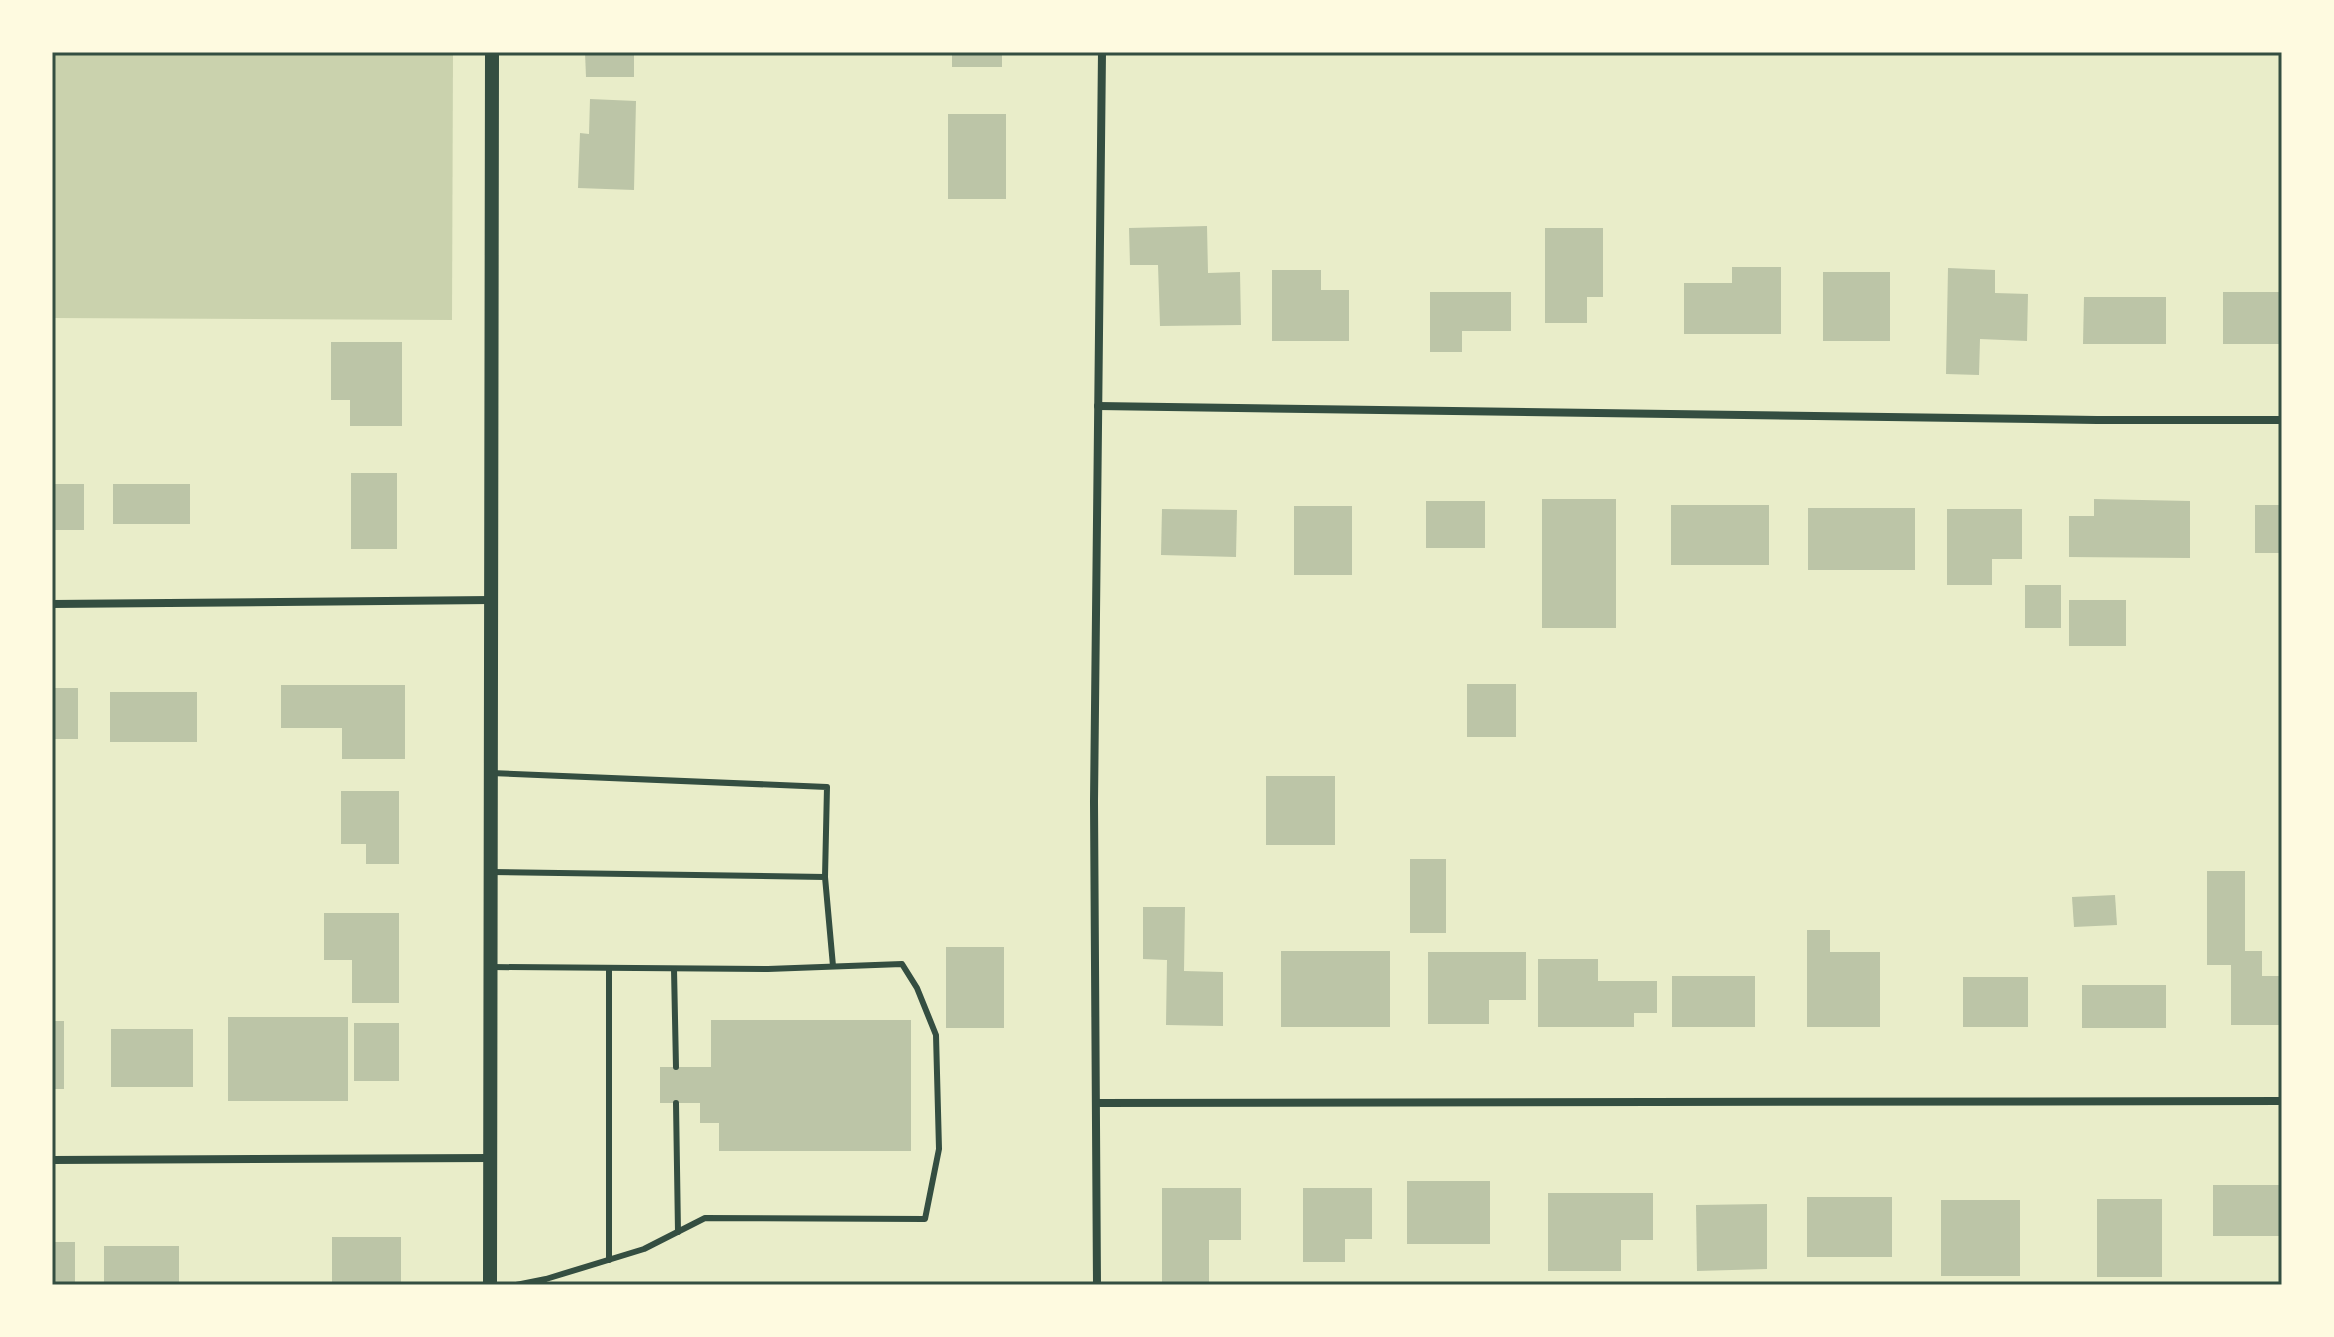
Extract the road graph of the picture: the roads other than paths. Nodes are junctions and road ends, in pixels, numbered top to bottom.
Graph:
1 (492, 52) edge
2 (1102, 52) edge
3 (1098, 406) junction
4 (2282, 420) edge
5 (491, 600) junction
6 (52, 604) edge
7 (491, 773) junction
8 (491, 872) junction
9 (825, 877) junction
10 (833, 966) junction
11 (491, 967) junction
12 (609, 969) junction
13 (674, 969) junction
14 (676, 1067) dead end
15 (2282, 1101) edge
16 (676, 1103) dead end
17 (1096, 1103) junction
18 (490, 1158) junction
19 (52, 1160) edge
20 (678, 1232) junction
21 (609, 1260) junction
22 (490, 1285) edge
23 (516, 1285) edge
24 (1097, 1285) edge

1 - 5 street
2 - 3 street
3 - 4 street
3 - 17 street
5 - 6 street
5 - 7 street
7 - 8 street
7 - 9 lane
8 - 9 lane
8 - 11 street
9 - 10 lane
10 - 13 lane
10 - 20 lane
11 - 12 lane
11 - 18 street
12 - 13 lane
12 - 21 lane
13 - 14 lane
15 - 17 street
16 - 20 lane
17 - 24 street
18 - 19 street
18 - 22 street
20 - 21 lane
21 - 23 lane

